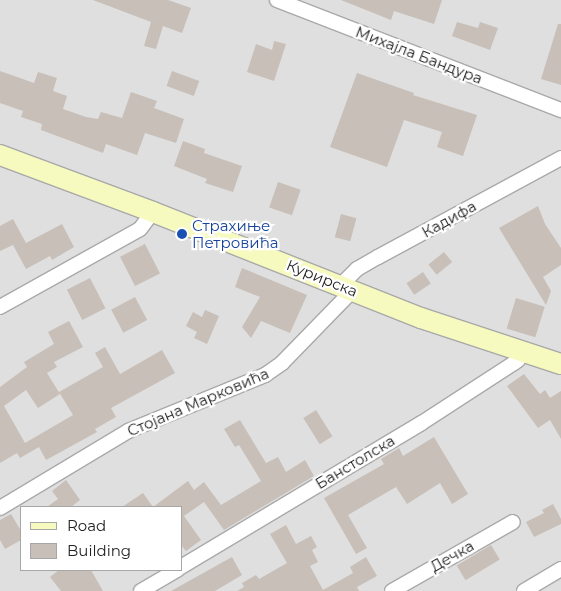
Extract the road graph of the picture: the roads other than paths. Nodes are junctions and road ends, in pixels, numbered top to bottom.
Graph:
1 (284, 1) edge
2 (561, 110) edge
3 (0, 155) edge
4 (561, 158) edge
5 (153, 212) junction
6 (347, 288) junction
7 (0, 307) edge
8 (522, 350) junction
9 (561, 364) edge
10 (0, 508) edge
11 (513, 522) dead end
12 (182, 566) edge
13 (561, 569) edge
14 (174, 571) edge
15 (141, 591) edge
16 (392, 591) edge
17 (524, 591) edge

1 - 2 street, Михајла Бандура
3 - 5 street, Курирска
4 - 6 street, Кадифа
5 - 6 street, Курирска
5 - 7 street
6 - 8 street, Курирска
6 - 10 street, Стојана Марковића
8 - 9 street, Курирска
8 - 12 street, Банстолска
11 - 16 street, Дечка
13 - 17 street
14 - 15 street

